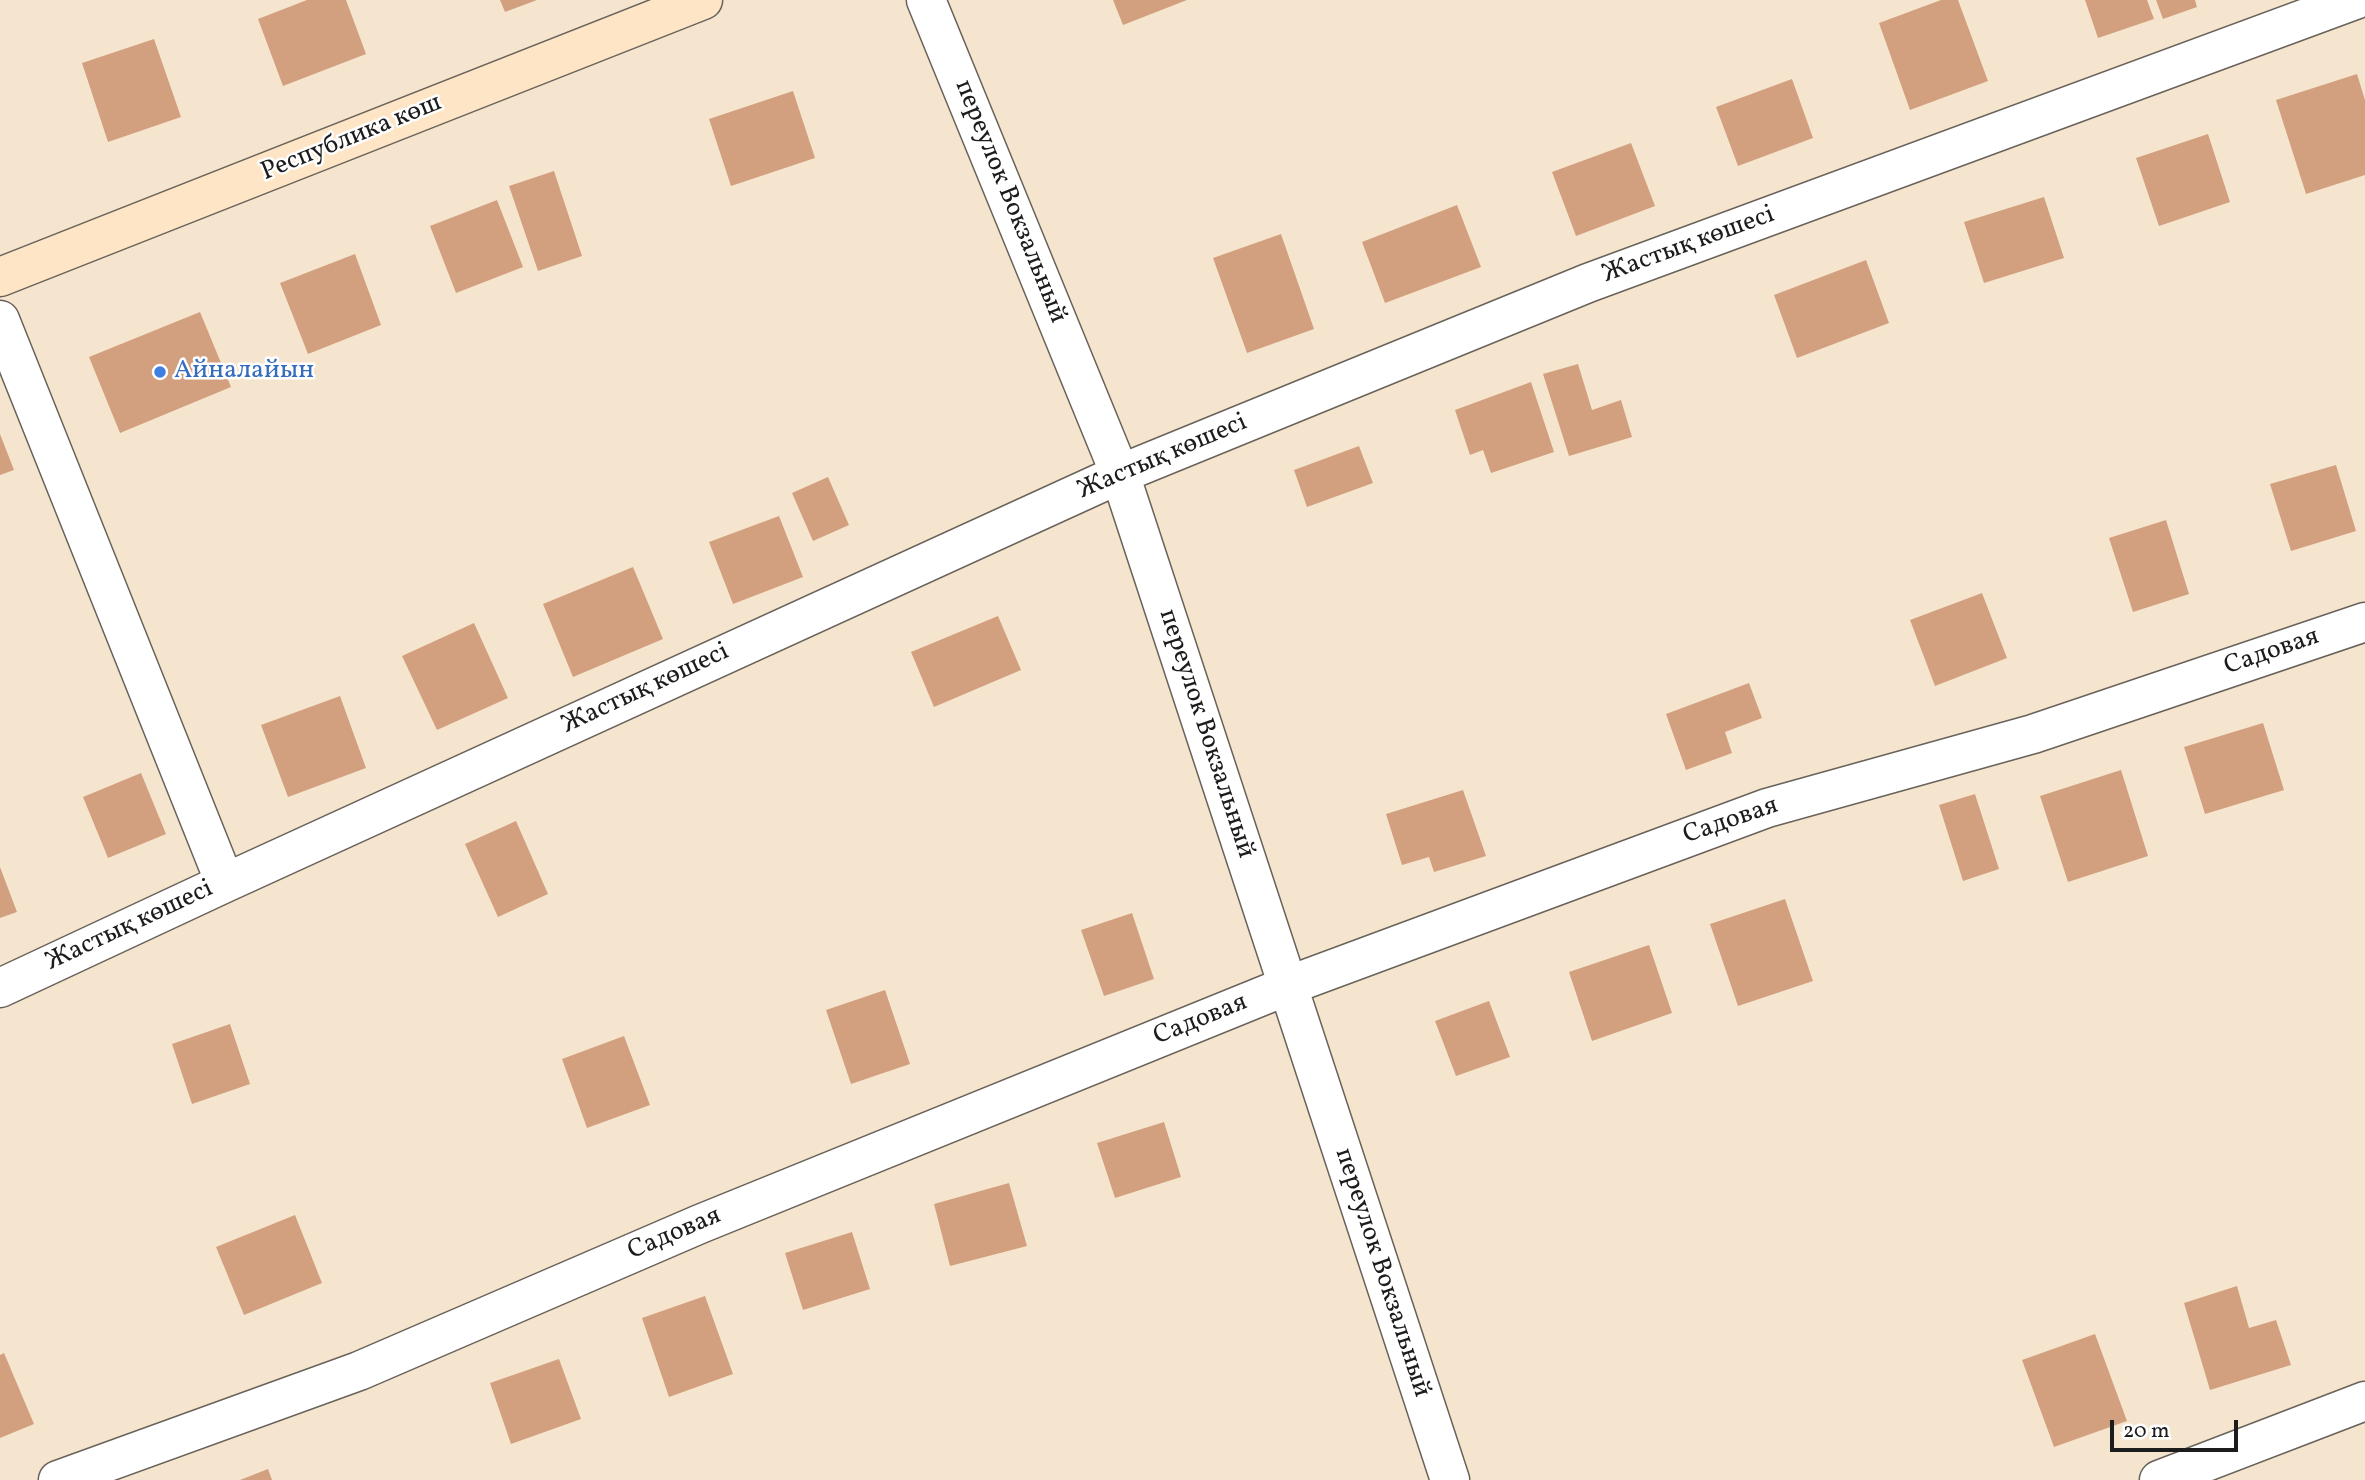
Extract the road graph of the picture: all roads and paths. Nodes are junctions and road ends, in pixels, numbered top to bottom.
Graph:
1 (703, 0) edge
2 (926, 0) edge
3 (2355, 0) edge
4 (0, 277) edge
5 (0, 320) edge
6 (1120, 474) junction
7 (2365, 622) edge
8 (225, 883) junction
9 (1287, 986) junction
10 (0, 988) edge
11 (2365, 1401) edge
12 (58, 1480) edge
13 (1450, 1480) edge
14 (2160, 1480) edge

1 - 4 main road, Республика көш
2 - 6 street, переулок Вокзальный
3 - 6 street, Жастық көшесі
5 - 8 street
6 - 8 street, Жастық көшесі
6 - 9 street, переулок Вокзальный
7 - 9 street, Садовая
8 - 10 street, Жастық көшесі
9 - 12 street, Садовая
9 - 13 street, переулок Вокзальный
11 - 14 street

